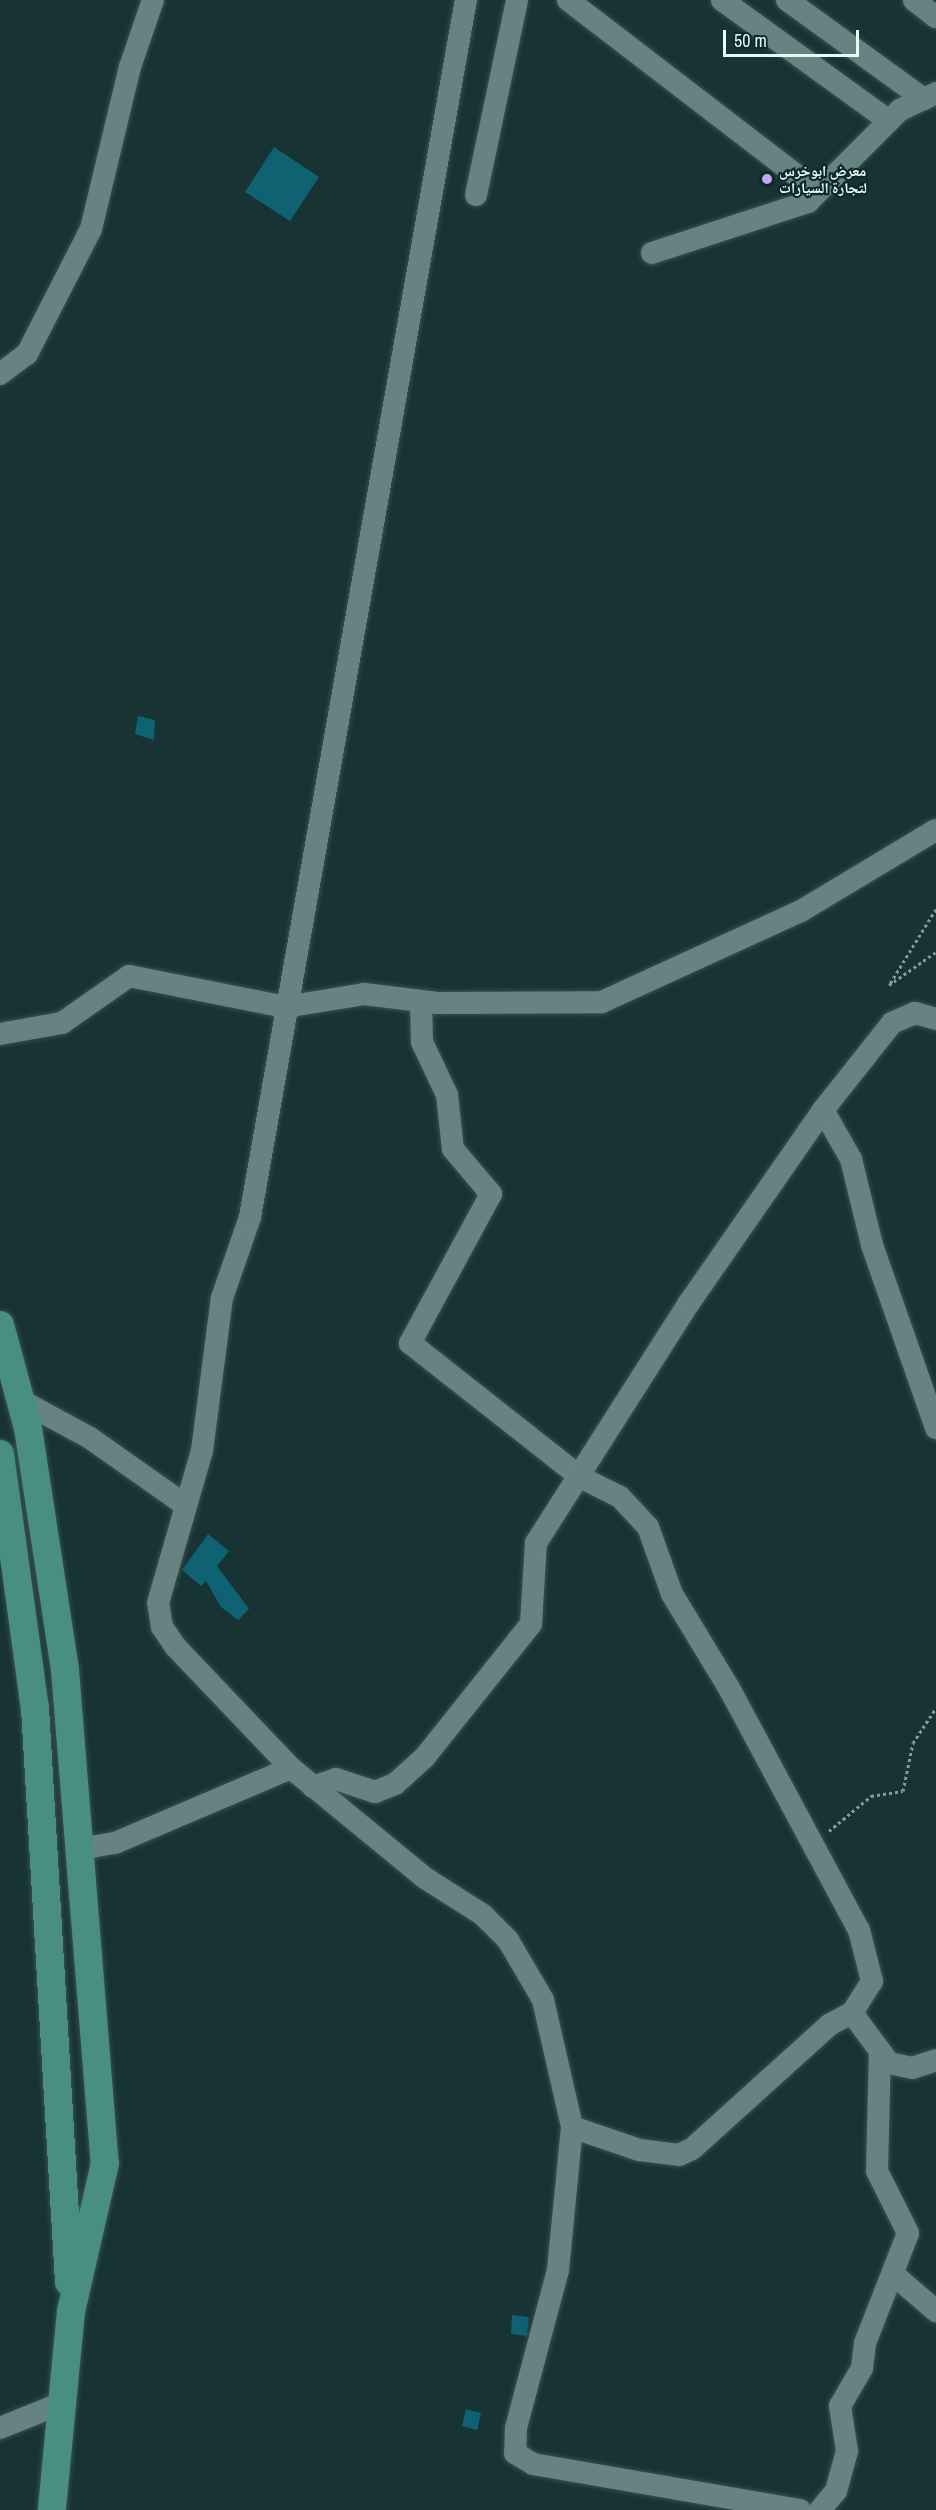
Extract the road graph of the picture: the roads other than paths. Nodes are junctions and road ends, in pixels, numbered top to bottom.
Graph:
1 (153, 0) edge
2 (466, 0) edge
3 (517, 0) edge
4 (568, 0) edge
5 (722, 0) edge
6 (787, 0) edge
7 (914, 0) edge
8 (936, 17) edge
9 (930, 96) edge
10 (889, 122) junction
11 (818, 192) junction
12 (476, 195) dead end
13 (652, 253) dead end
14 (0, 374) edge
15 (936, 830) edge
16 (421, 1001) junction
17 (285, 1007) junction
18 (936, 1019) edge
19 (0, 1034) edge
20 (823, 1110) junction
21 (0, 1325) edge
22 (21, 1400) junction
23 (936, 1428) edge
24 (0, 1454) edge
25 (580, 1477) junction
26 (184, 1504) junction
27 (291, 1768) junction
28 (313, 1786) junction
29 (80, 1849) junction
30 (852, 2013) junction
31 (880, 2052) junction
32 (936, 2060) edge
33 (572, 2127) junction
34 (893, 2274) junction
35 (71, 2311) junction
36 (936, 2311) edge
37 (62, 2403) junction
38 (0, 2428) edge
39 (52, 2510) edge
40 (800, 2510) edge
41 (820, 2510) edge

1 - 14 street
2 - 17 street
3 - 12 street
4 - 11 street
5 - 10 street
6 - 9 street
7 - 8 street
9 - 10 street
10 - 11 street
11 - 13 street
15 - 16 street
16 - 17 street
16 - 25 street
17 - 19 street
17 - 26 street
18 - 20 street
20 - 23 street
20 - 25 street
21 - 22 main road
22 - 26 street
22 - 29 main road
24 - 35 main road
25 - 28 street
25 - 30 street
26 - 27 street
27 - 28 street
27 - 29 street
28 - 33 street
29 - 35 main road
30 - 31 street
30 - 33 street
31 - 32 street
31 - 34 street
33 - 40 street
34 - 36 street
34 - 41 street
35 - 37 main road
37 - 38 street
37 - 39 main road

